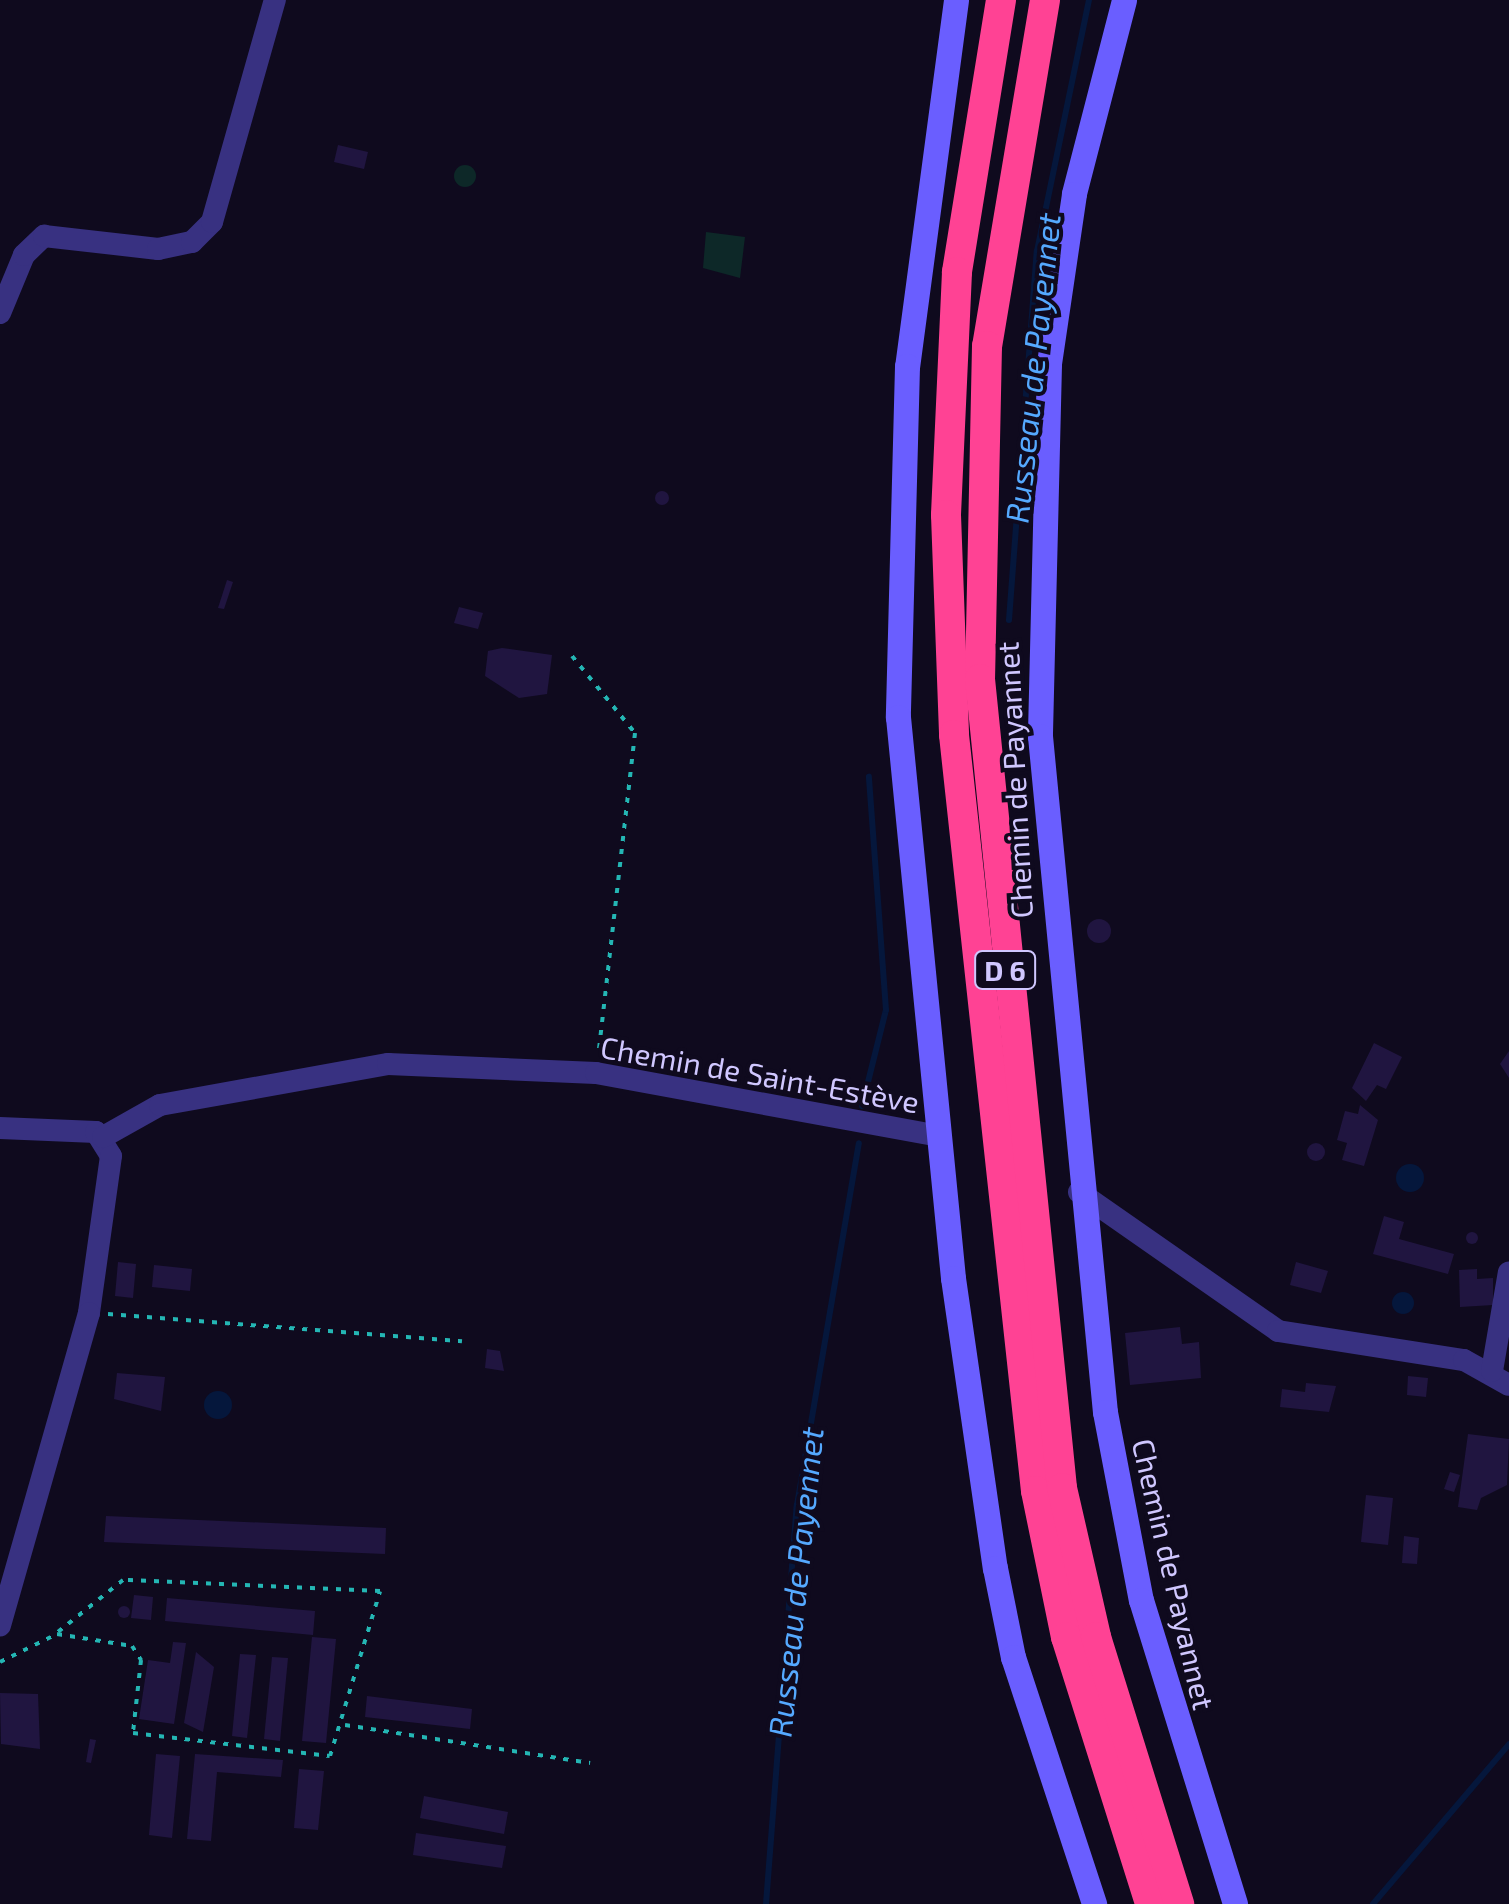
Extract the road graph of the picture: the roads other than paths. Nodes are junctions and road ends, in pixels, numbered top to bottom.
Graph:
1 (275, 0) edge
2 (956, 0) edge
3 (1001, 0) edge
4 (1017, 0) edge
5 (1124, 0) edge
6 (1044, 7) edge
7 (0, 313) edge
8 (947, 455) junction
9 (0, 1128) edge
10 (103, 1136) junction
11 (939, 1136) junction
12 (1079, 1192) junction
13 (1509, 1272) edge
14 (1500, 1378) edge
15 (0, 1626) edge
16 (1094, 1904) edge
17 (1150, 1904) edge
18 (1179, 1904) edge
19 (1236, 1904) edge

1 - 7 street
2 - 11 street
3 - 8 highway
4 - 8 highway, D 6
5 - 12 street, Chemin de Payannet
6 - 18 highway, D 6
8 - 17 highway, D 6
9 - 10 street
10 - 11 street, Chemin de Saint-Estève
10 - 15 street
11 - 16 street
12 - 14 street
12 - 19 street, Chemin de Payannet
13 - 14 street

